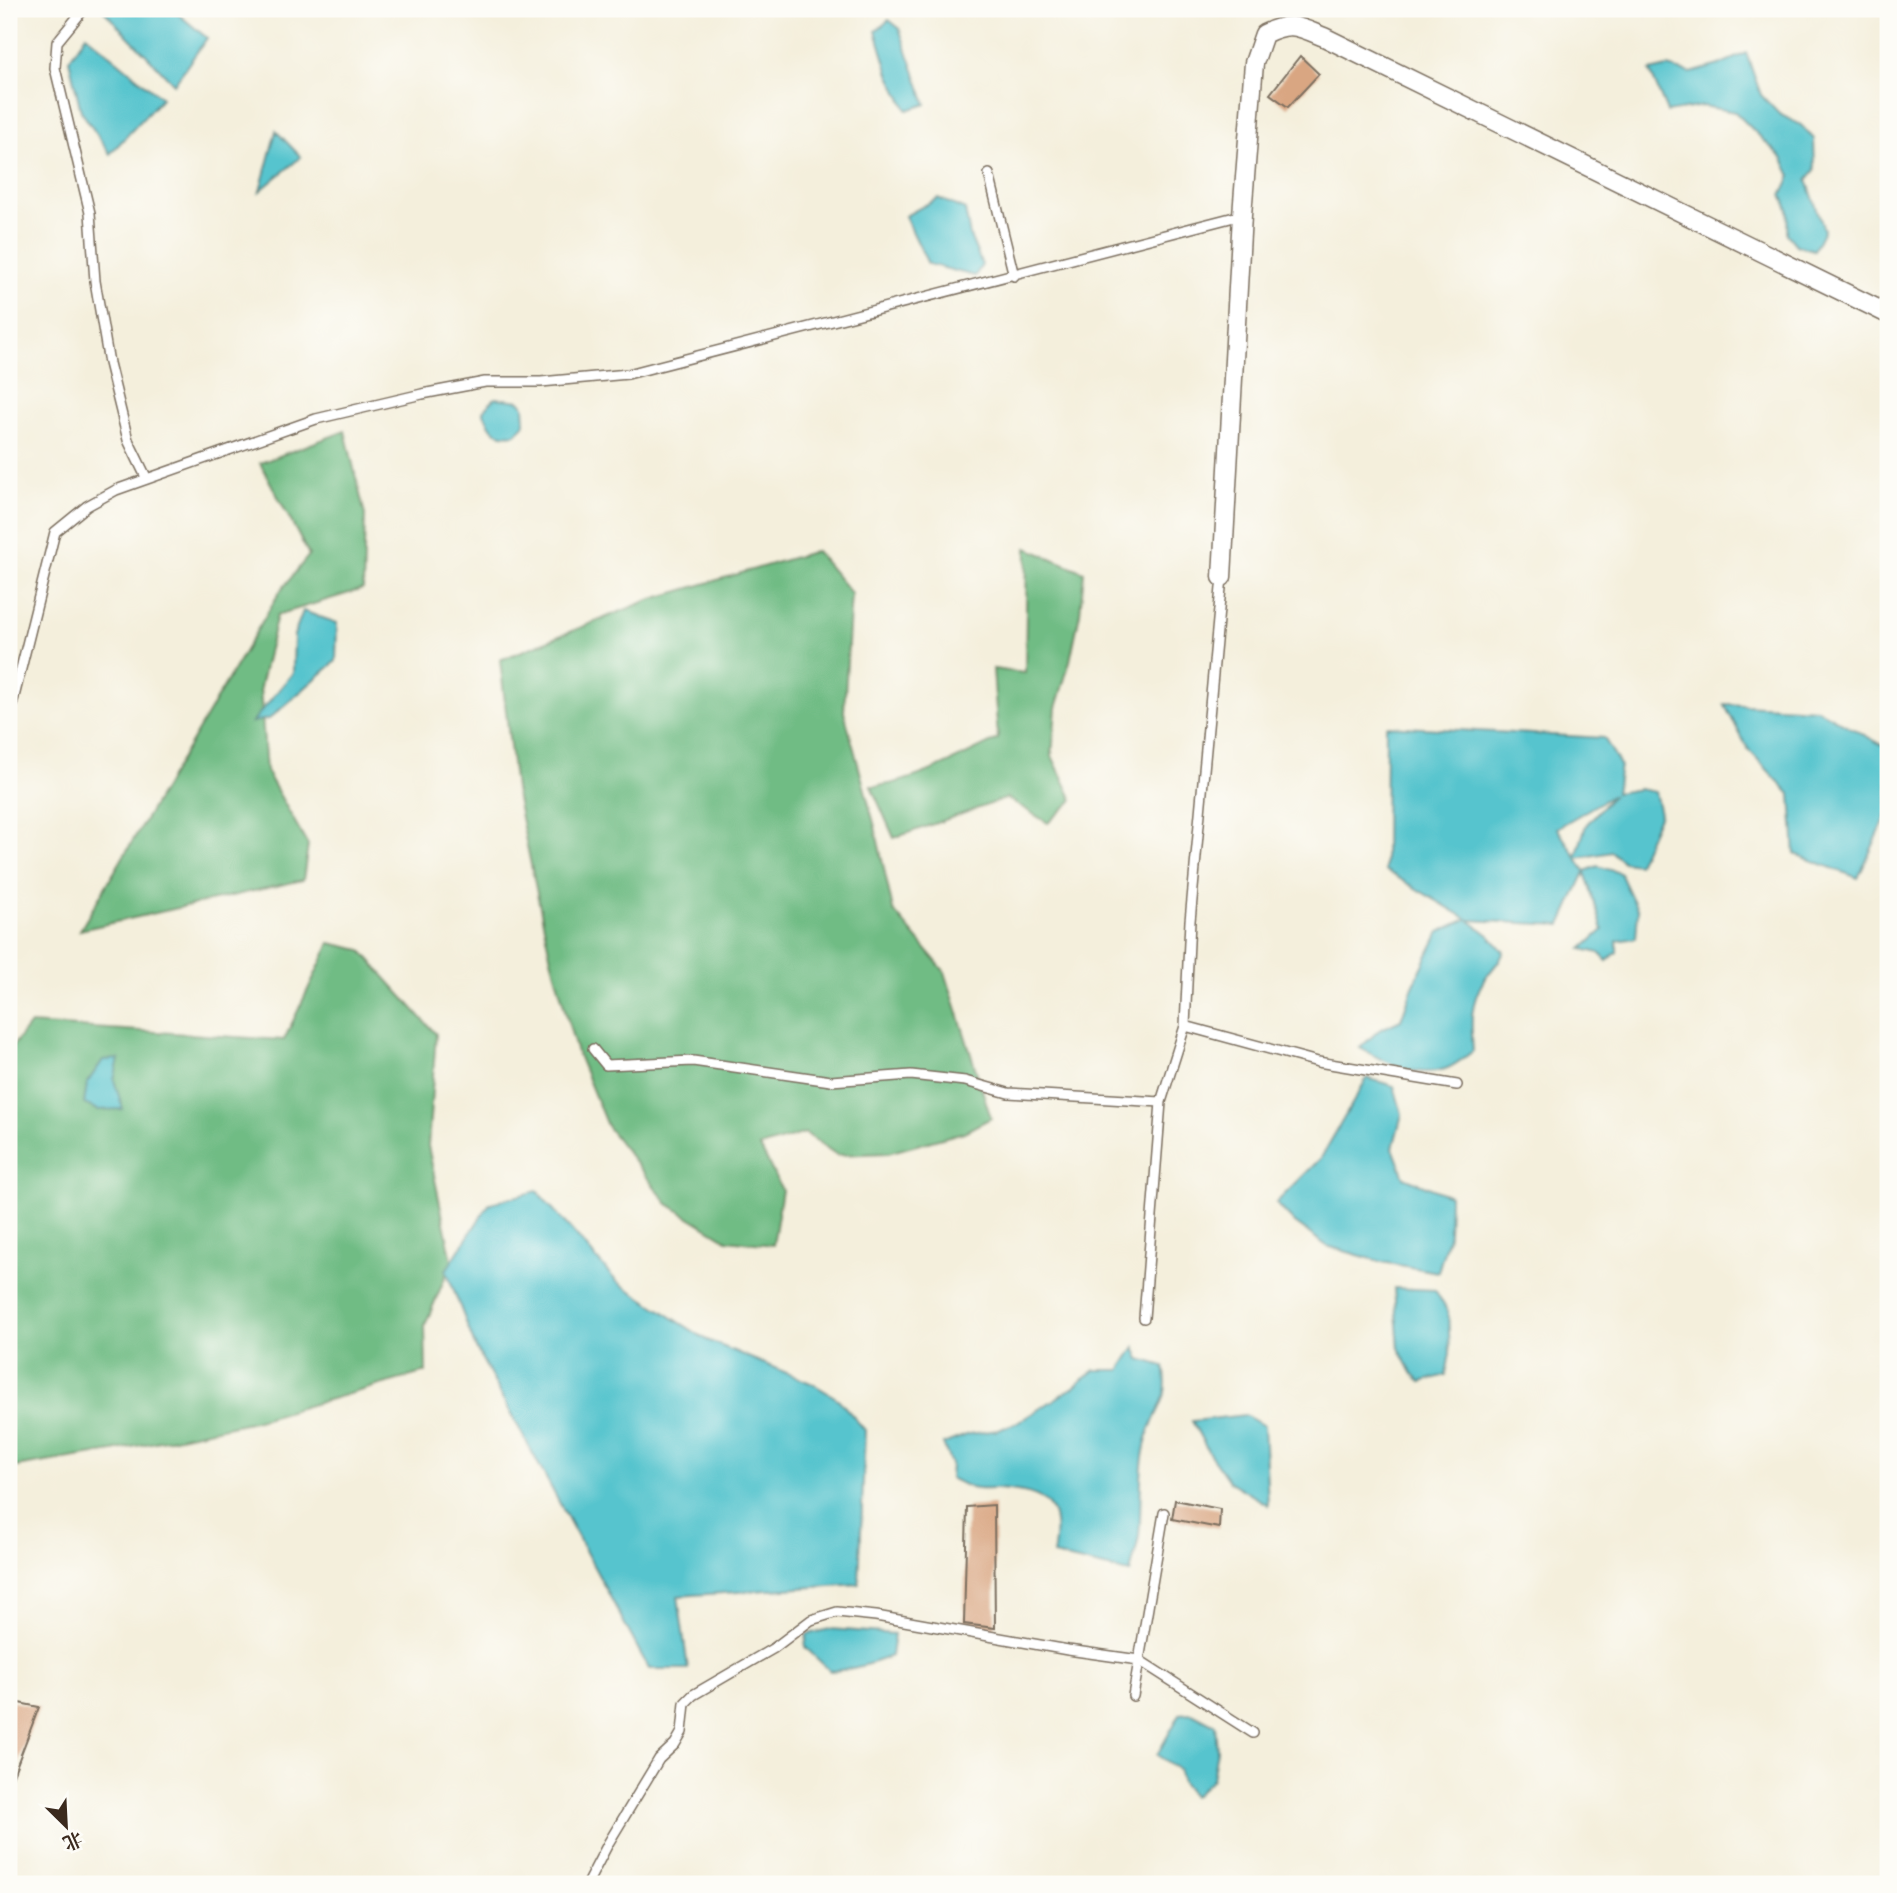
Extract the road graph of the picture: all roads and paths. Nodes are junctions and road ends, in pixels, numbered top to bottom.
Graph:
1 (84, 9) edge
2 (989, 174) dead end
3 (1242, 215) junction
4 (1014, 276) junction
5 (1888, 314) edge
6 (147, 479) junction
7 (1222, 577) joint
8 (9, 717) edge
9 (1185, 1026) junction
10 (593, 1049) dead end
11 (1457, 1085) dead end
12 (1161, 1102) junction
13 (1144, 1318) dead end
14 (1164, 1513) dead end
15 (1139, 1660) junction
16 (1133, 1696) dead end
17 (1253, 1733) dead end
18 (587, 1884) edge

1 - 6 lane
2 - 4 lane
3 - 4 lane
3 - 5 street
3 - 7 street
4 - 6 lane
6 - 8 lane
7 - 9 lane
9 - 11 lane
9 - 12 lane
10 - 12 lane
12 - 13 lane
14 - 15 lane
15 - 16 lane
15 - 17 lane
15 - 18 lane

